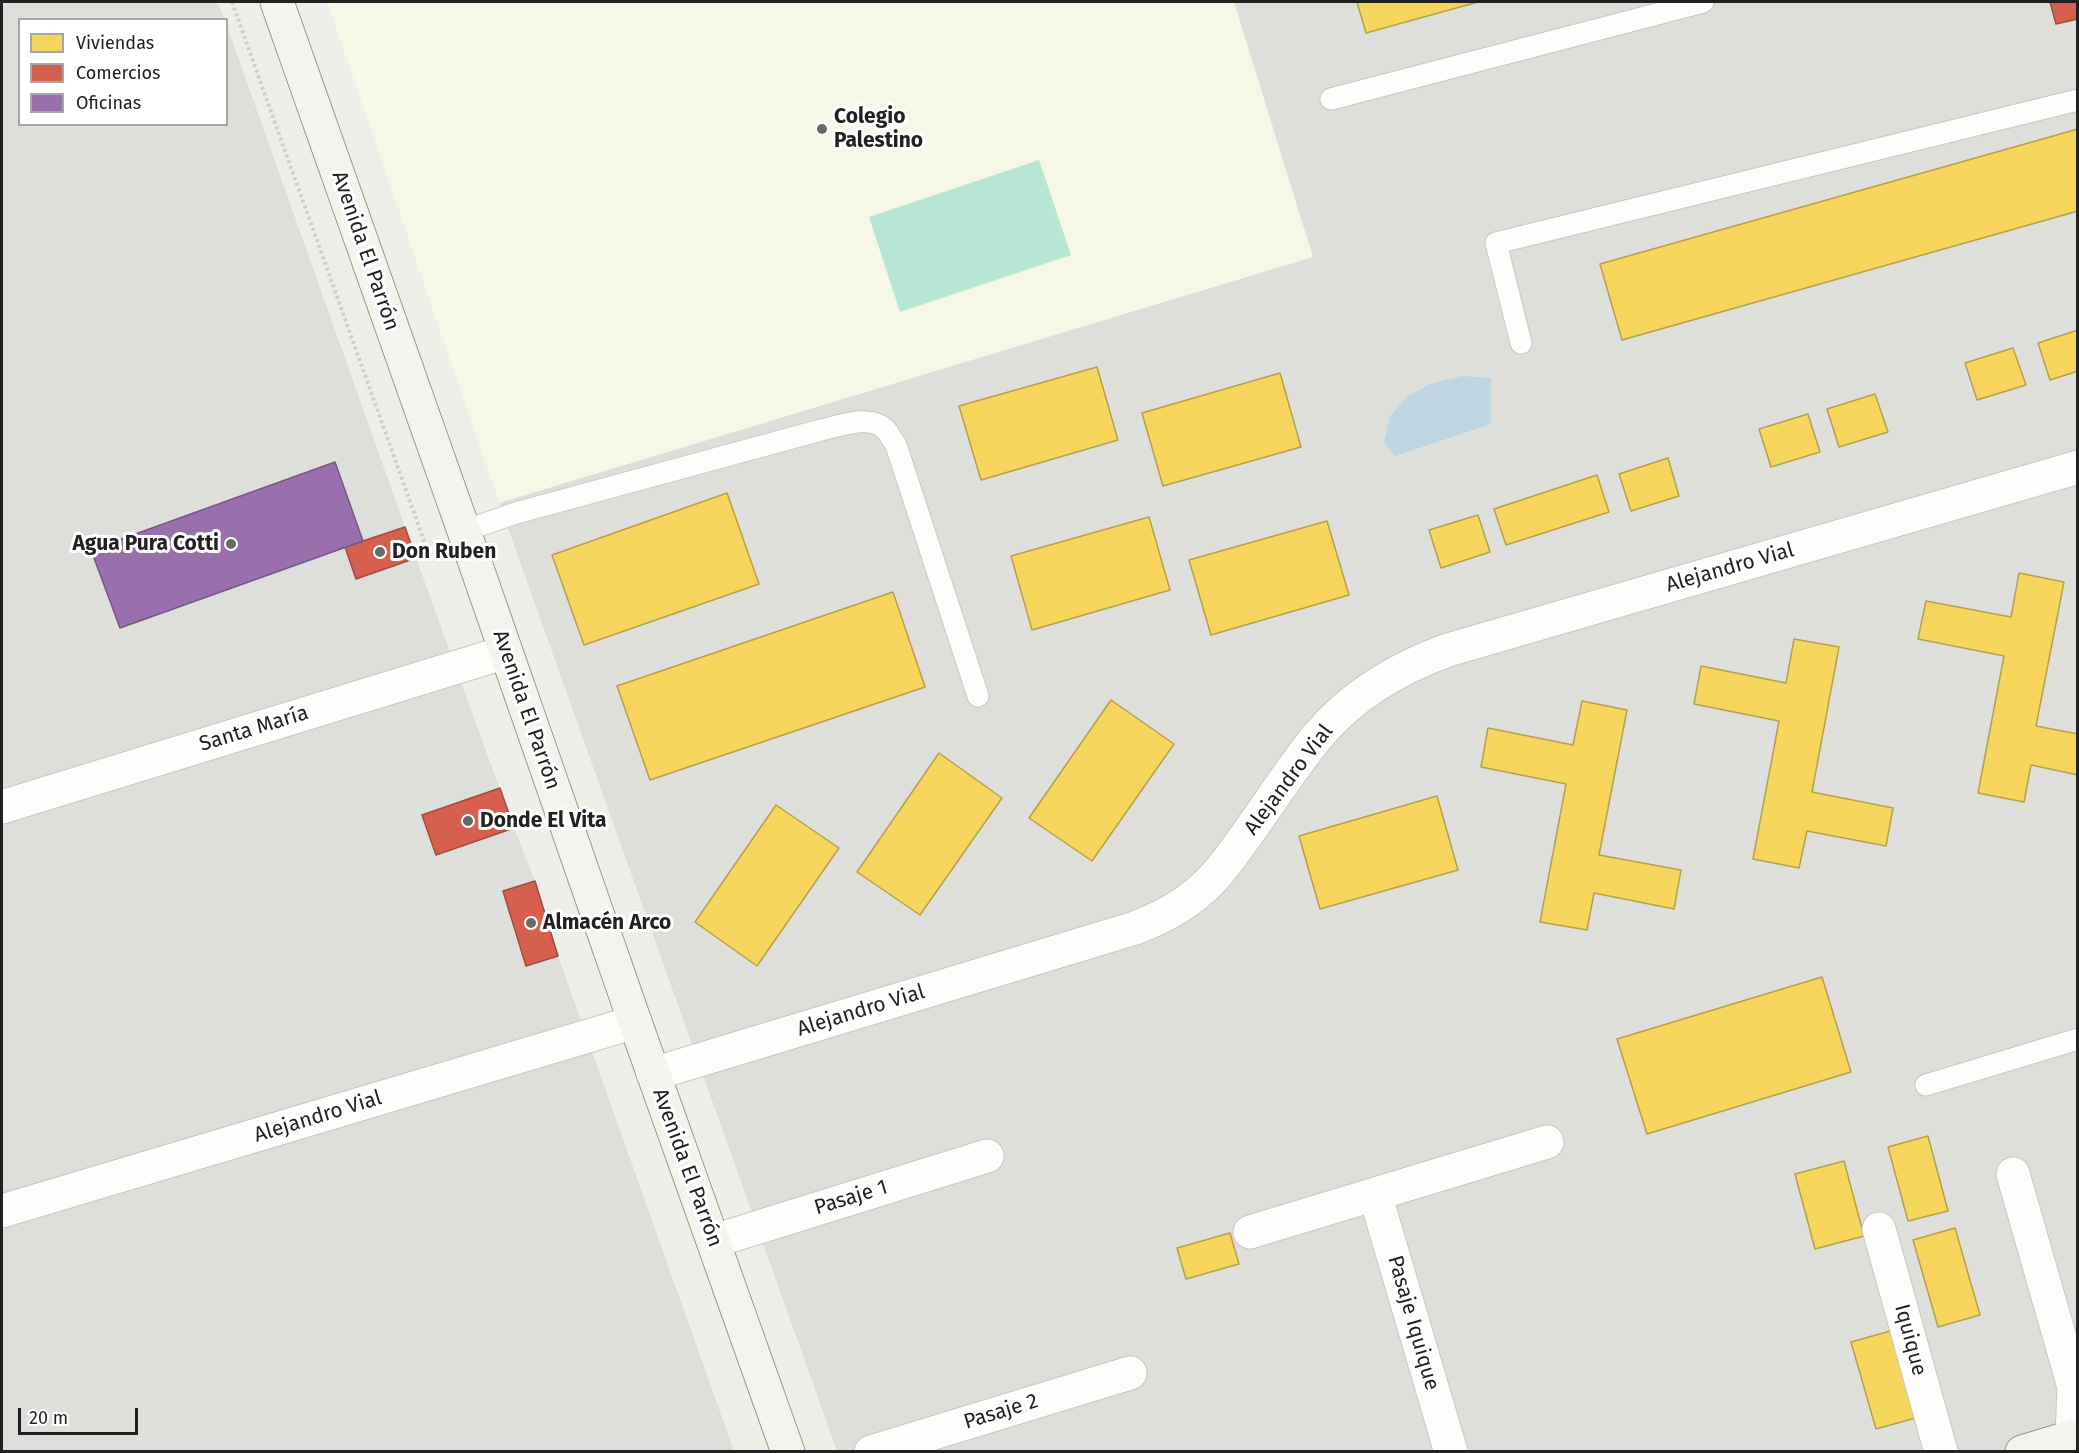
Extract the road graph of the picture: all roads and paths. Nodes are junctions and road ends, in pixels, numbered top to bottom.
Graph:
1 (277, 2) edge
2 (1703, 2) edge
3 (1331, 99) dead end
4 (2078, 100) edge
5 (1521, 343) dead end
6 (2078, 467) edge
7 (464, 531) junction
8 (506, 652) junction
9 (978, 696) dead end
10 (2, 807) edge
11 (635, 1022) junction
12 (2078, 1039) edge
13 (653, 1074) junction
14 (1926, 1085) dead end
15 (1547, 1142) dead end
16 (987, 1156) dead end
17 (2013, 1174) dead end
18 (1375, 1194) junction
19 (2, 1211) edge
20 (1879, 1229) dead end
21 (1250, 1232) dead end
22 (714, 1240) junction
23 (1130, 1373) dead end
24 (2076, 1441) edge
25 (788, 1452) edge
26 (871, 1452) edge
27 (1451, 1452) edge
28 (1941, 1452) edge
29 (2022, 1452) edge

1 - 7 main road, Avenida El Parrón
2 - 3 lane
4 - 5 lane
6 - 13 street, Alejandro Vial
7 - 8 main road, Avenida El Parrón
7 - 9 lane
8 - 10 street, Santa María
8 - 11 main road, Avenida El Parrón
11 - 13 main road, Avenida El Parrón
11 - 19 street, Alejandro Vial
12 - 14 lane
13 - 22 main road, Avenida El Parrón
15 - 18 street
16 - 22 street, Pasaje 1
17 - 24 street
18 - 21 street
18 - 27 street, Pasaje Iquique
20 - 28 street, Iquique
22 - 25 main road, Avenida El Parrón
23 - 26 street, Pasaje 2
24 - 29 main road

